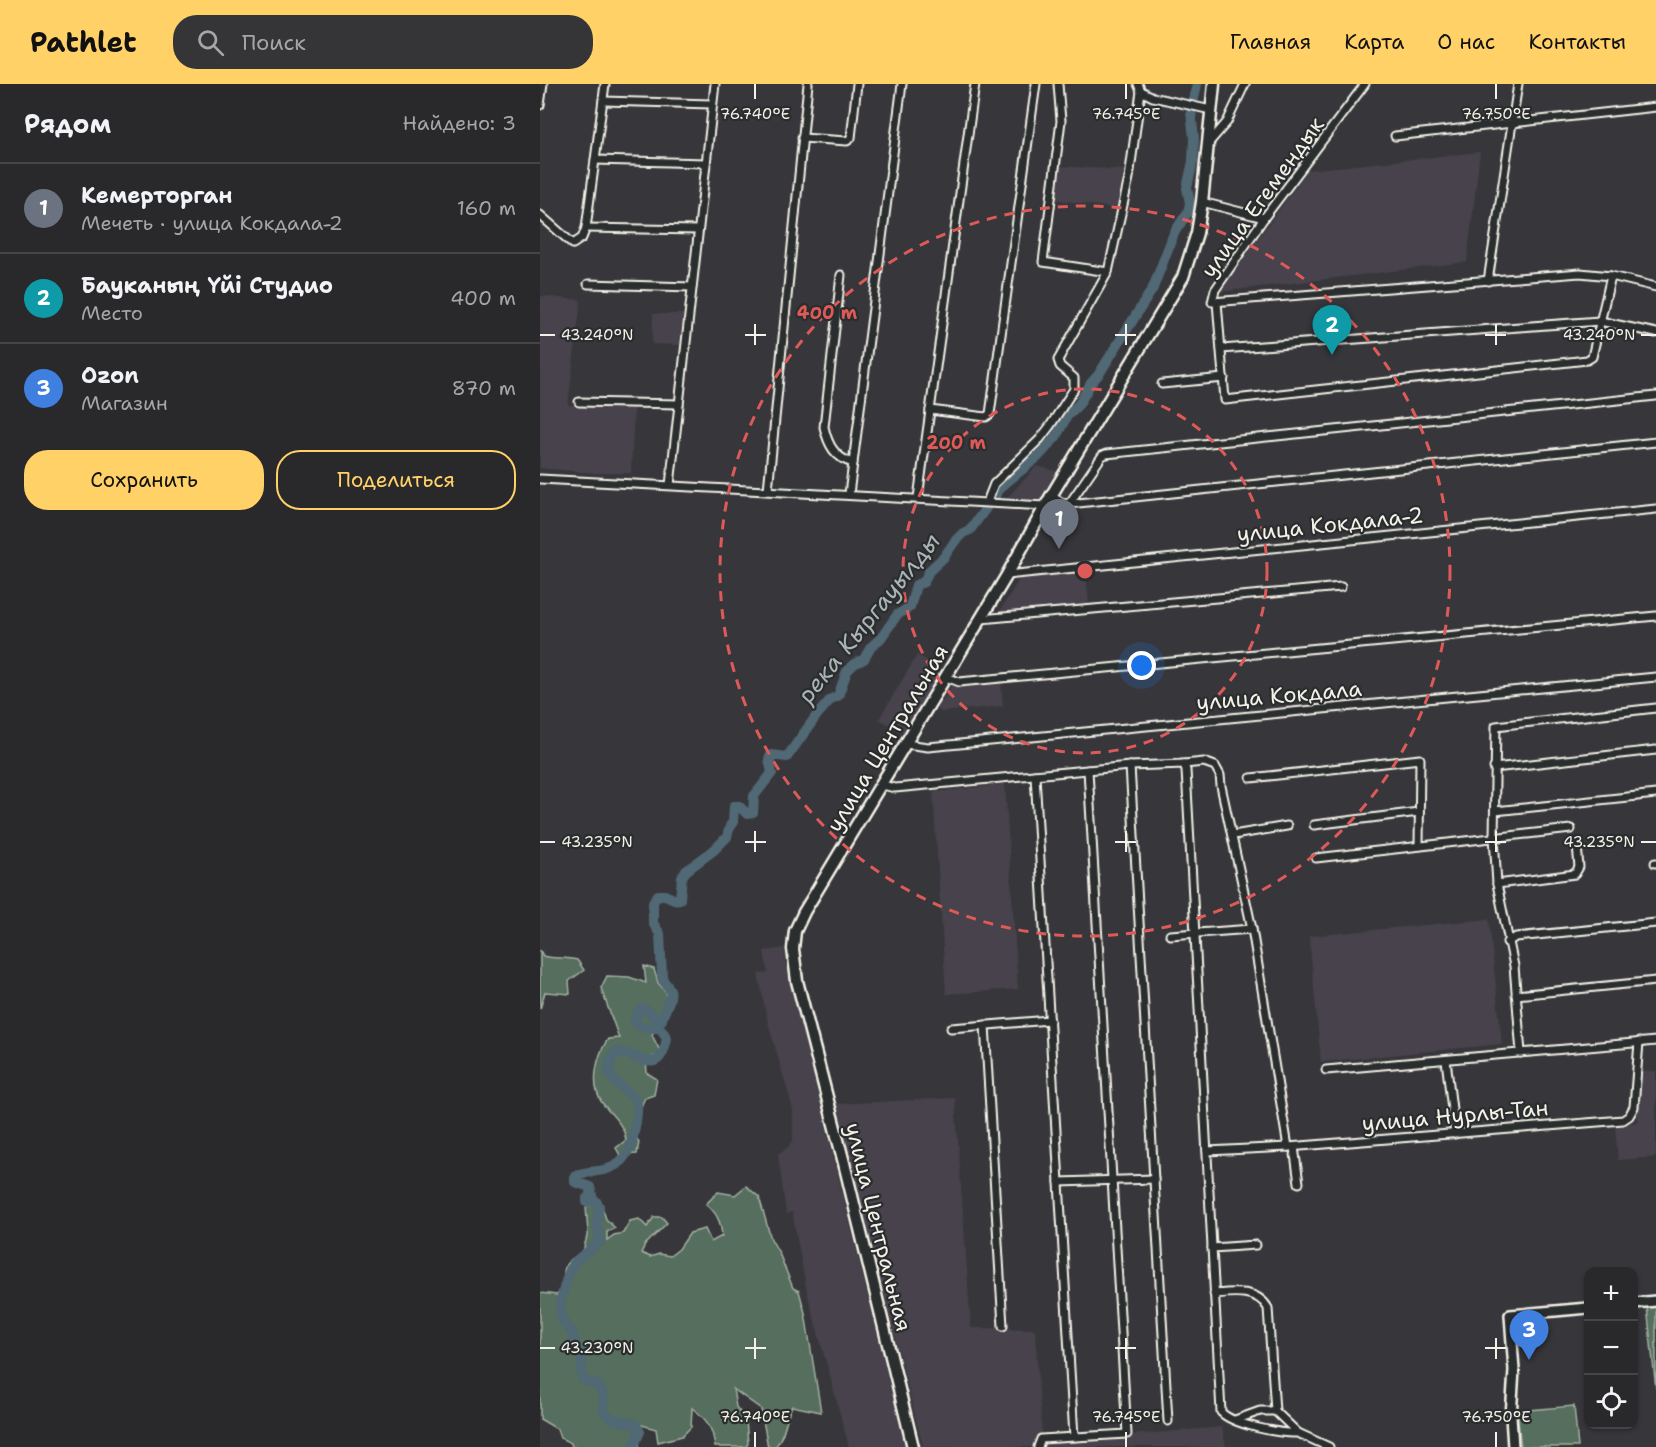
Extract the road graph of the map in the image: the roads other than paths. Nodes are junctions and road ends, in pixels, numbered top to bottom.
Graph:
1 (543, 84) edge
2 (605, 84) edge
3 (715, 84) edge
4 (808, 84) edge
5 (858, 84) edge
6 (902, 84) edge
7 (975, 84) edge
8 (1036, 84) edge
9 (1058, 84) edge
10 (1214, 84) edge
11 (1245, 84) edge
12 (1365, 84) edge
13 (1518, 84) edge
14 (1139, 88) edge
15 (603, 101) junction
16 (712, 104) junction
17 (540, 105) edge
18 (1656, 107) edge
19 (1205, 109) junction
20 (1512, 123) junction
21 (1395, 136) dead end
22 (802, 138) junction
23 (1208, 144) junction
24 (595, 160) junction
25 (706, 163) junction
26 (1202, 202) junction
27 (540, 215) edge
28 (1264, 218) junction
29 (586, 228) junction
30 (699, 230) junction
31 (1108, 272) junction
32 (841, 275) dead end
33 (1611, 276) junction
34 (1488, 281) junction
35 (588, 284) dead end
36 (692, 287) junction
37 (1656, 287) edge
38 (1215, 302) junction
39 (1600, 321) junction
40 (1656, 333) edge
41 (1221, 349) junction
42 (1224, 378) junction
43 (1162, 384) dead end
44 (1656, 396) edge
45 (579, 402) dead end
46 (679, 404) junction
47 (930, 410) junction
48 (1656, 442) edge
49 (853, 463) junction
50 (540, 479) edge
51 (670, 485) junction
52 (768, 490) junction
53 (849, 494) junction
54 (918, 498) junction
55 (987, 501) junction
56 (1048, 501) junction
57 (1069, 504) junction
58 (1656, 509) edge
59 (1007, 576) junction
60 (1341, 587) dead end
61 (1656, 616) edge
62 (981, 619) junction
63 (946, 677) junction
64 (1656, 677) edge
65 (1656, 708) edge
66 (906, 744) junction
67 (1656, 750) edge
68 (1184, 764) junction
69 (1130, 766) junction
70 (1494, 768) junction
71 (1088, 770) junction
72 (1035, 775) junction
73 (1251, 777) dead end
74 (882, 785) junction
75 (1656, 794) edge
76 (1495, 811) junction
77 (1419, 812) junction
78 (1314, 825) dead end
79 (1287, 826) dead end
80 (1571, 829) dead end
81 (1233, 835) junction
82 (1494, 837) junction
83 (1419, 846) junction
84 (1577, 846) dead end
85 (1316, 858) dead end
86 (1497, 884) junction
87 (1656, 922) edge
88 (1252, 929) junction
89 (1195, 934) junction
90 (1170, 936) dead end
91 (1507, 942) junction
92 (1656, 981) edge
93 (1516, 994) junction
94 (1050, 1020) junction
95 (985, 1025) junction
96 (951, 1028) dead end
97 (1656, 1041) edge
98 (1639, 1042) junction
99 (1521, 1053) junction
100 (1446, 1060) junction
101 (1326, 1070) dead end
102 (1455, 1134) junction
103 (1291, 1147) junction
104 (1207, 1151) junction
105 (1154, 1179) junction
106 (1112, 1180) junction
107 (1059, 1182) junction
108 (1299, 1183) dead end
109 (1256, 1245) dead end
110 (1212, 1248) junction
111 (1214, 1294) junction
112 (1656, 1301) edge
113 (1638, 1303) edge
114 (1584, 1308) edge
115 (1003, 1326) dead end
116 (1275, 1411) junction
117 (1235, 1420) junction
118 (1168, 1421) dead end
119 (1298, 1433) junction
120 (1074, 1437) junction
121 (913, 1447) edge
122 (1038, 1447) edge
123 (1329, 1447) edge
124 (1513, 1447) edge

1 - 17 street
2 - 15 street
3 - 16 street
4 - 22 street
5 - 22 street
6 - 49 street
7 - 47 street
8 - 47 street
9 - 31 street
10 - 19 main road, улица Центральная
11 - 23 street
12 - 28 street, улица Егемендык
13 - 20 street
14 - 19 street
14 - 31 street
15 - 16 street
15 - 24 street
16 - 25 street
18 - 20 street
19 - 23 main road, улица Центральная
20 - 21 street
20 - 34 street
22 - 52 street
23 - 26 main road, улица Центральная
24 - 25 street
24 - 29 street
25 - 30 street
26 - 28 street
26 - 56 main road, улица Центральная
27 - 29 street
28 - 38 street, улица Егемендык
29 - 30 street
30 - 36 street
31 - 55 street
32 - 49 street
33 - 34 street
33 - 37 street
33 - 39 street
34 - 38 street
35 - 36 street
36 - 46 street
38 - 41 street
39 - 40 street
39 - 41 street
39 - 42 street
41 - 42 street
42 - 43 street
44 - 57 street
45 - 46 street
46 - 51 street
47 - 54 street
48 - 57 street
49 - 53 street
50 - 51 street
51 - 52 street
52 - 53 street
53 - 54 street
54 - 55 street
55 - 56 street
56 - 57 street
56 - 59 main road, улица Центральная
58 - 59 street, улица Кокдала-2
59 - 62 main road, улица Центральная
60 - 62 street
61 - 63 street
62 - 63 main road, улица Центральная
63 - 66 main road, улица Центральная
64 - 66 street, улица Кокдала
65 - 70 street
66 - 74 main road, улица Центральная
67 - 70 street
68 - 69 street
68 - 81 street
68 - 89 street
69 - 71 street
69 - 105 street
70 - 76 street
71 - 72 street
71 - 106 street
72 - 74 street
72 - 94 street
73 - 77 street
74 - 121 main road, улица Центральная
75 - 76 street
76 - 82 street
77 - 78 street
77 - 83 street
79 - 81 street
80 - 82 street
81 - 88 street
82 - 83 street
82 - 86 street
83 - 85 street
84 - 86 street
86 - 91 street
87 - 91 street
88 - 89 street
88 - 103 street
89 - 90 street
89 - 104 street
91 - 93 street
92 - 93 street
93 - 99 street
94 - 95 street
94 - 107 street
95 - 96 street
95 - 115 street
97 - 98 street
98 - 99 street
98 - 102 street, улица Нурлы-Тан
99 - 100 street
100 - 101 street
100 - 102 street
102 - 103 street, улица Нурлы-Тан
103 - 104 street, улица Нурлы-Тан
103 - 108 street
104 - 110 street
105 - 106 street
105 - 118 street
106 - 107 street
106 - 120 street
107 - 120 street
109 - 110 street
110 - 111 street
111 - 116 street
111 - 117 street
112 - 113 street
114 - 124 street
116 - 117 street
116 - 119 street
117 - 119 street
119 - 123 street
120 - 122 street

